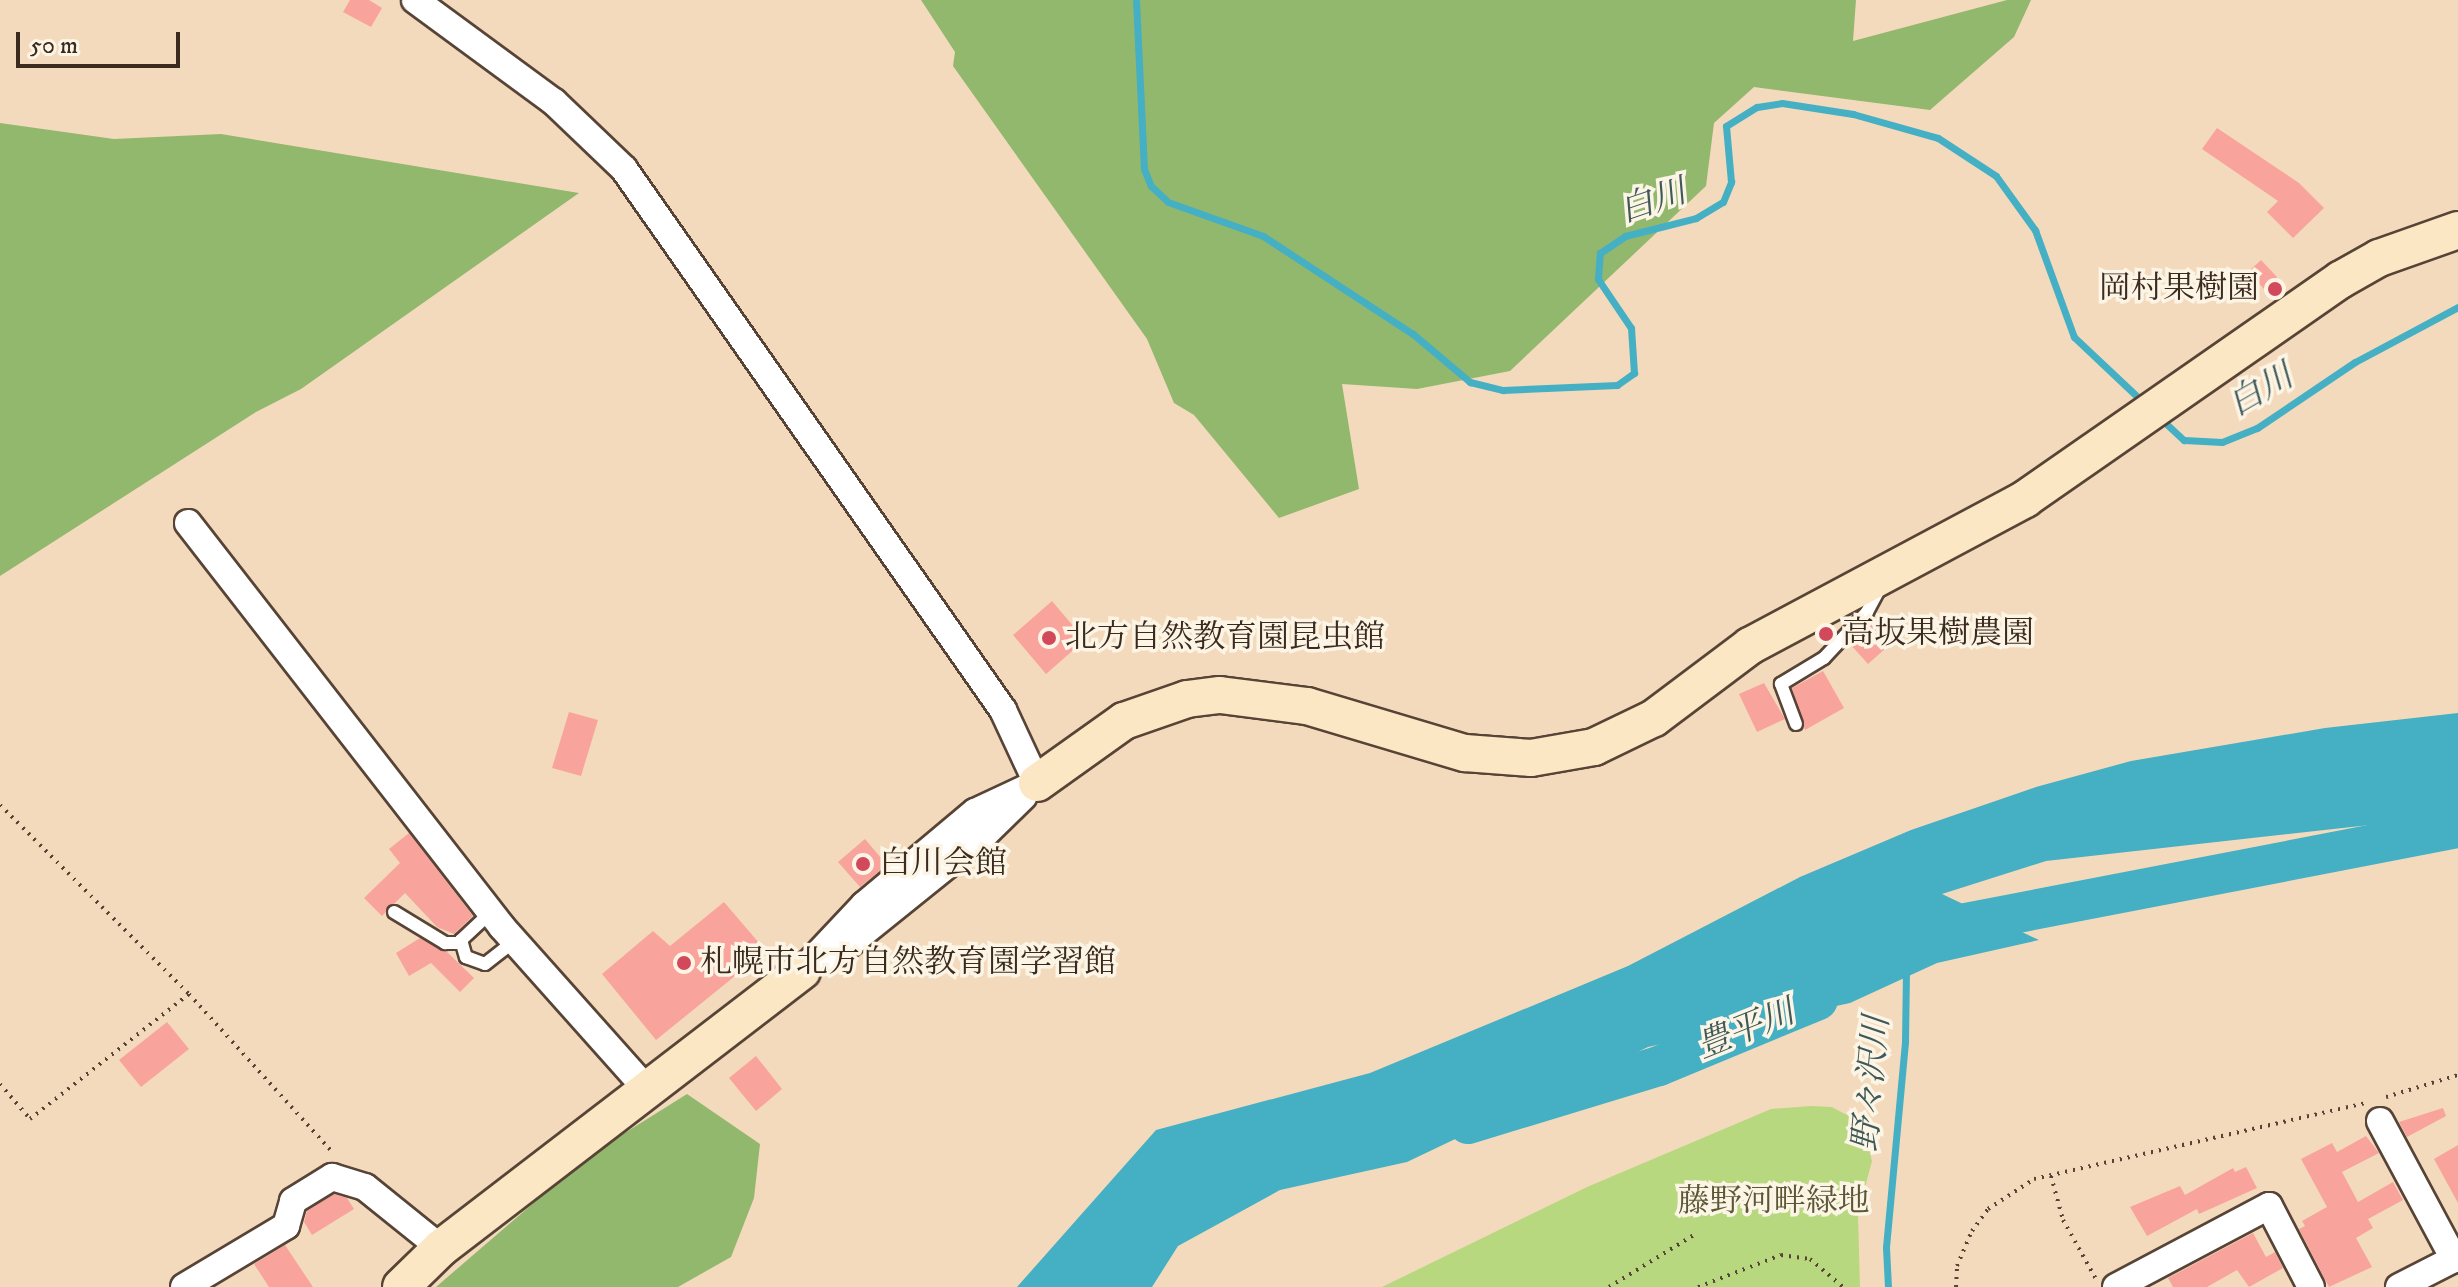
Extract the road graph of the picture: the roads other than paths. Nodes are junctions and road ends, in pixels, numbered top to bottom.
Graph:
1 (415, 0) edge
2 (2458, 230) edge
3 (188, 523) dead end
4 (1891, 567) junction
5 (1796, 724) dead end
6 (1037, 783) junction
7 (394, 912) dead end
8 (490, 913) junction
9 (514, 941) junction
10 (460, 943) junction
11 (802, 971) joint
12 (647, 1090) junction
13 (2380, 1121) dead end
14 (441, 1248) junction
15 (2456, 1258) edge
16 (184, 1287) edge
17 (401, 1287) edge
18 (2116, 1287) edge
19 (2311, 1287) edge
20 (2399, 1287) edge

1 - 6 street
2 - 4 street
3 - 8 street
4 - 5 lane
4 - 6 street
6 - 11 street
7 - 10 lane
8 - 9 street
8 - 10 lane
9 - 10 lane
9 - 12 street
11 - 12 street
12 - 14 street
13 - 15 street
14 - 16 street
14 - 17 street
15 - 20 street
18 - 19 street

